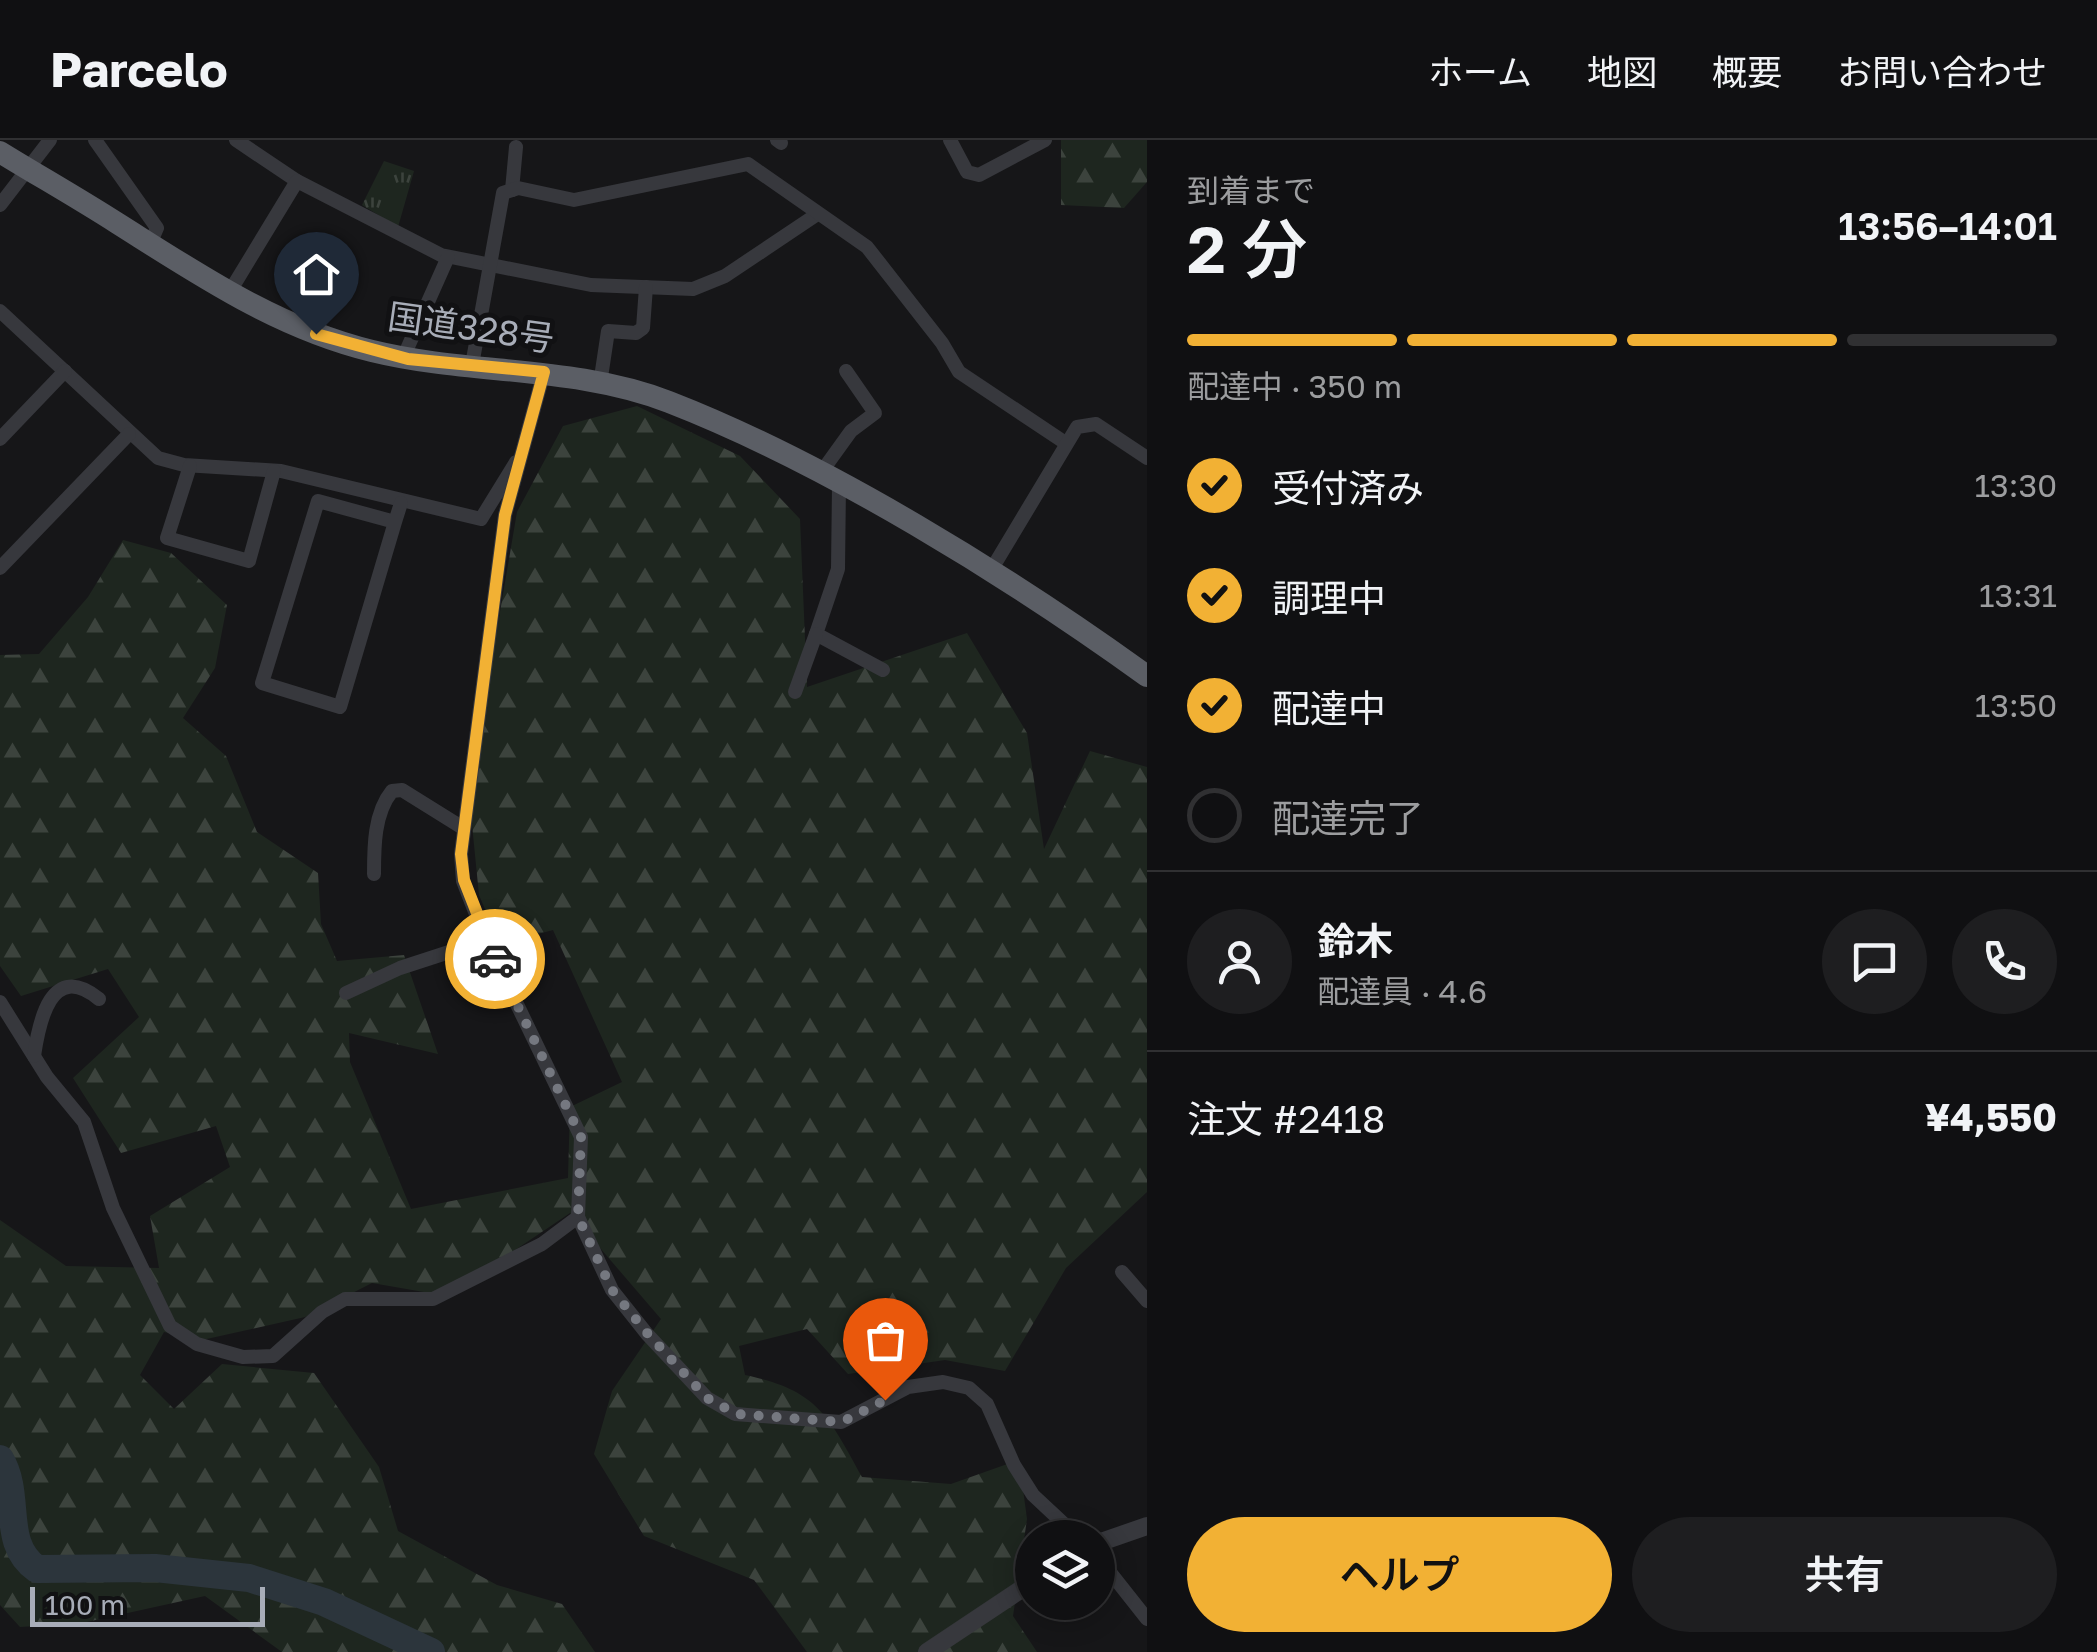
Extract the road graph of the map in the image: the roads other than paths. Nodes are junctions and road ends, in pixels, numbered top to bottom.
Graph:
1 (50, 140) edge
2 (96, 140) edge
3 (236, 140) edge
4 (950, 140) edge
5 (1045, 140) edge
6 (516, 147) dead end
7 (0, 152) edge
8 (30, 171) junction
9 (297, 180) junction
10 (512, 190) junction
11 (0, 204) edge
12 (816, 215) junction
13 (150, 244) junction
14 (448, 257) junction
15 (489, 267) junction
16 (646, 286) junction
17 (229, 292) junction
18 (0, 311) edge
19 (403, 358) junction
20 (472, 365) junction
21 (64, 371) junction
22 (846, 371) dead end
23 (544, 372) junction
24 (600, 384) junction
25 (129, 434) junction
26 (0, 439) edge
27 (1064, 442) junction
28 (519, 458) junction
29 (1147, 458) edge
30 (190, 466) junction
31 (274, 471) junction
32 (829, 479) junction
33 (400, 502) junction
34 (395, 522) junction
35 (0, 568) edge
36 (990, 572) junction
37 (816, 634) junction
38 (883, 670) dead end
39 (1147, 676) edge
40 (794, 692) dead end
41 (463, 828) junction
42 (374, 874) dead end
43 (486, 940) junction
44 (346, 992) dead end
45 (99, 1000) dead end
46 (0, 1002) edge
47 (34, 1056) junction
48 (578, 1217) junction
49 (1122, 1272) dead end
50 (1147, 1301) edge
51 (1061, 1520) edge
52 (1147, 1526) edge
53 (1115, 1537) edge
54 (1115, 1579) edge
55 (1015, 1593) edge
56 (1147, 1619) edge
57 (928, 1652) edge

1 - 8 street
2 - 13 street
3 - 9 street
4 - 5 street
6 - 10 street
7 - 8 highway, 国道328号
8 - 11 street
8 - 13 highway, 国道328号
9 - 14 street
9 - 17 street
10 - 12 street
10 - 15 street
12 - 16 street
12 - 27 street
13 - 17 highway, 国道328号
14 - 15 street
14 - 19 street
15 - 16 street
15 - 20 street
16 - 24 street
17 - 19 highway, 国道328号
18 - 21 street
19 - 20 highway, 国道328号
20 - 23 highway, 国道328号
21 - 25 street
21 - 26 street
22 - 32 street
23 - 24 highway, 国道328号
23 - 28 street
24 - 32 highway, 国道328号
25 - 30 street
25 - 35 street
27 - 29 street
27 - 36 street
28 - 33 street
28 - 41 street
30 - 31 street
30 - 31 street
31 - 33 street
32 - 36 highway, 国道328号
32 - 37 street
33 - 34 street
34 - 34 street
36 - 39 highway, 国道328号
37 - 38 street
37 - 40 street
41 - 42 street
41 - 43 street
43 - 44 street
43 - 48 street
45 - 47 street
46 - 47 street
47 - 48 street
48 - 51 street
49 - 50 street
52 - 53 street
54 - 56 street
55 - 57 street

